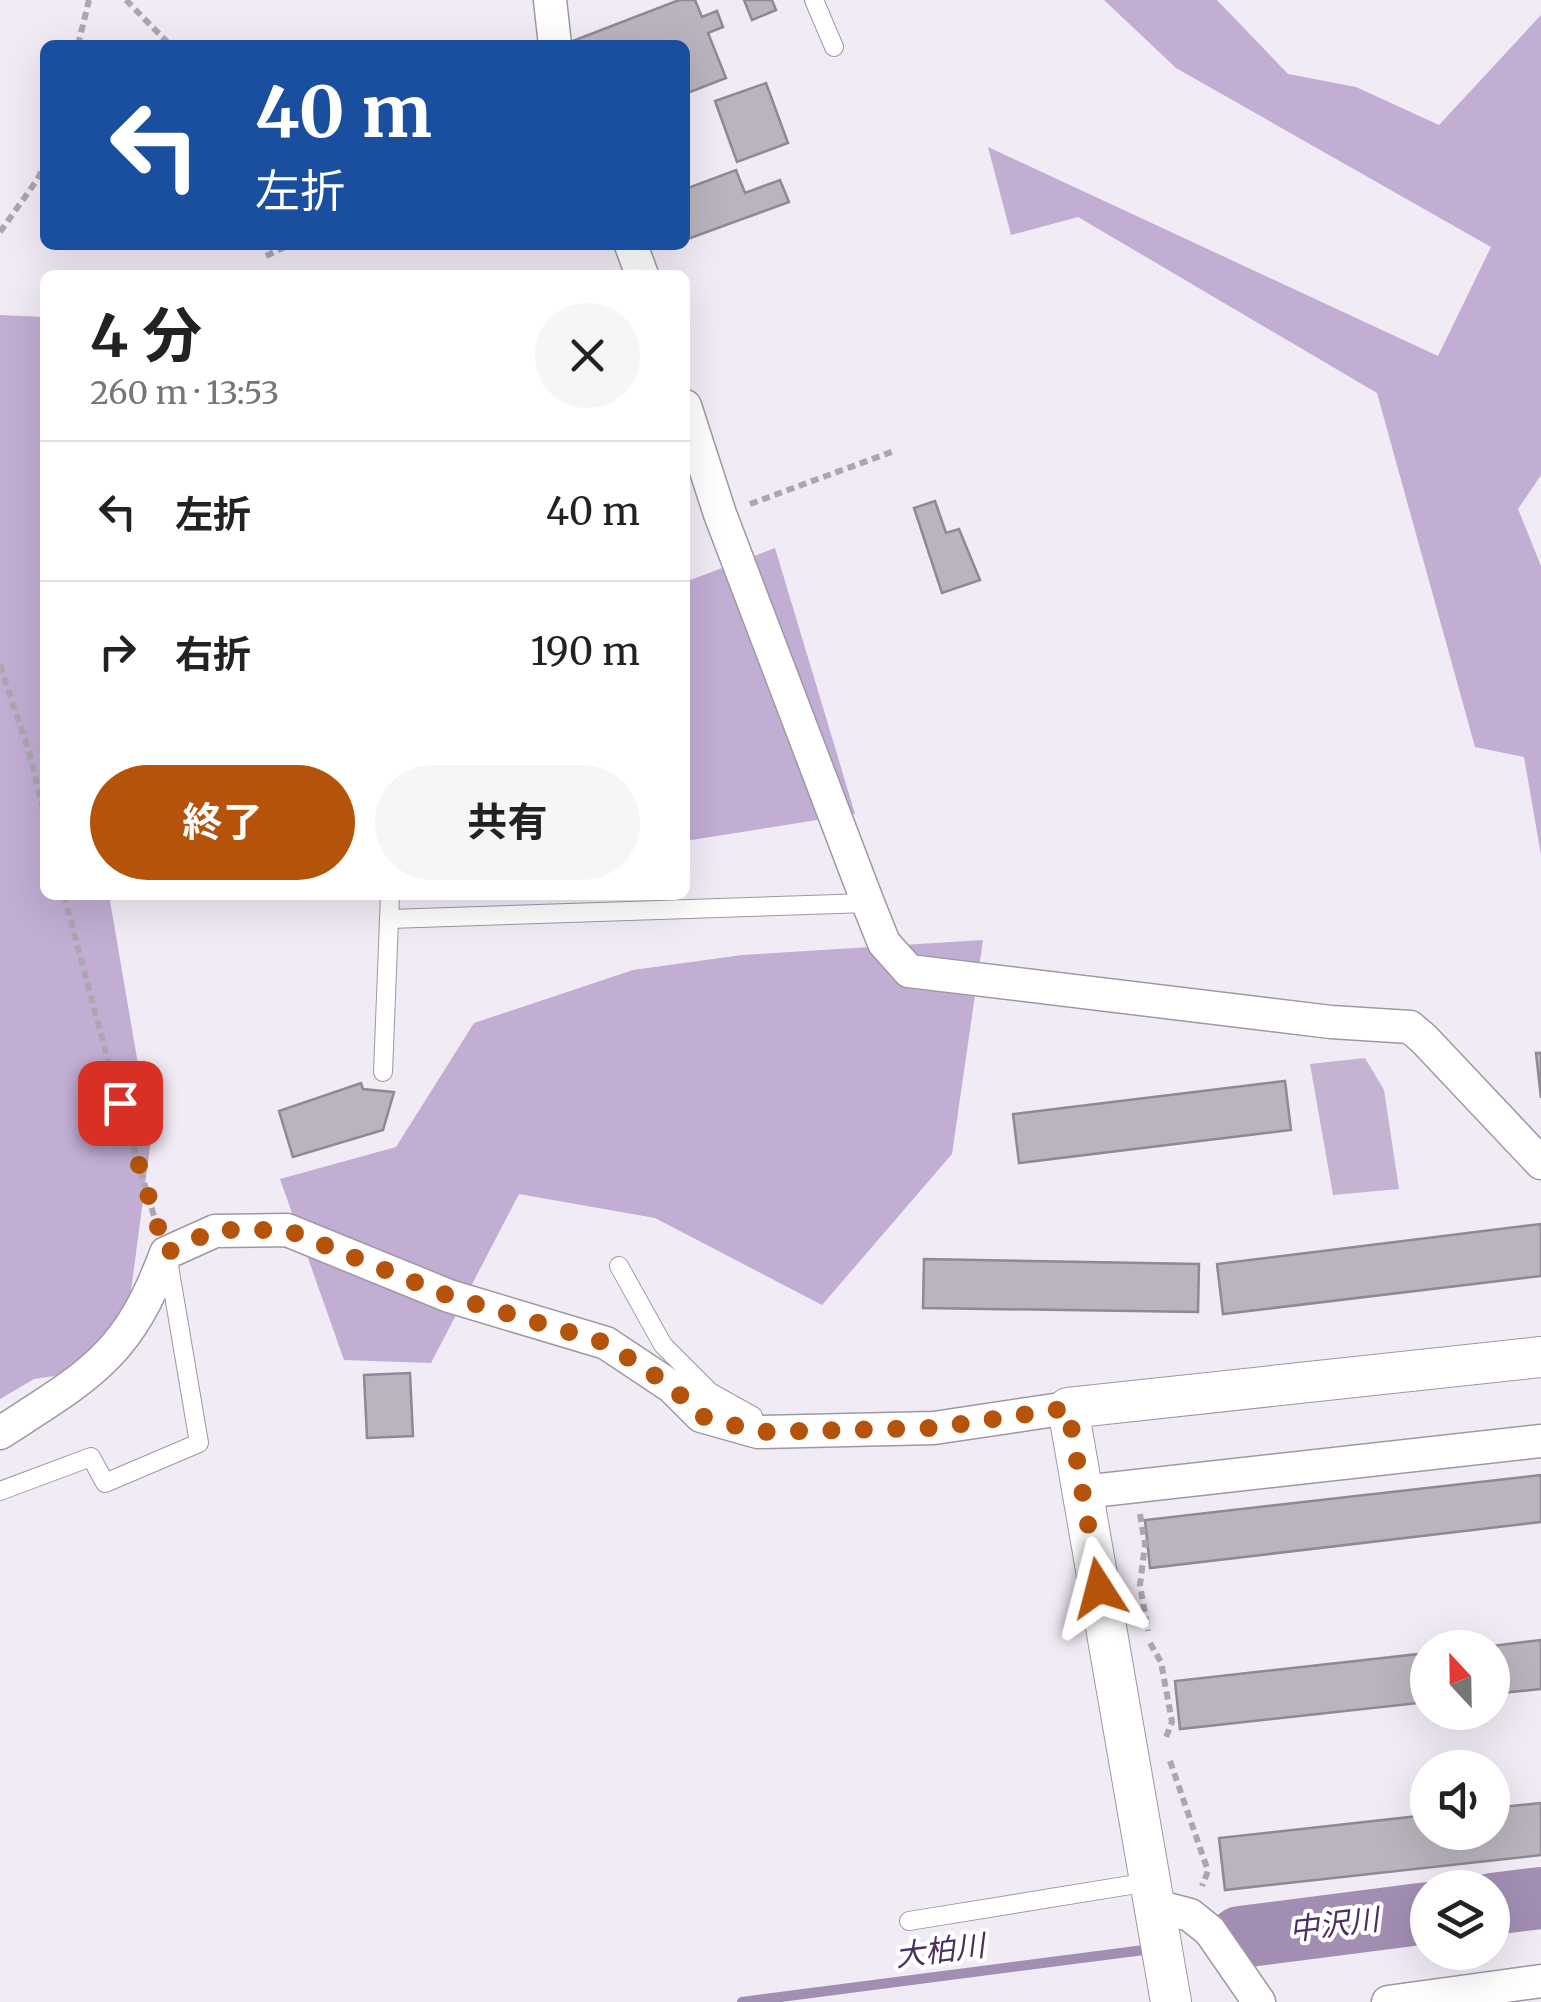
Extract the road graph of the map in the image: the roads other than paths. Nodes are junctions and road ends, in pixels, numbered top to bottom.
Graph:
1 (550, 0) edge
2 (814, 0) edge
3 (554, 40) edge
4 (834, 46) dead end
5 (690, 421) edge
6 (390, 900) edge
7 (868, 903) junction
8 (389, 918) junction
9 (383, 1072) dead end
10 (1541, 1163) edge
11 (166, 1253) junction
12 (619, 1266) dead end
13 (1541, 1357) edge
14 (1068, 1408) junction
15 (0, 1432) edge
16 (758, 1432) junction
17 (1541, 1441) edge
18 (0, 1490) edge
19 (1083, 1492) junction
20 (909, 1921) dead end
21 (1177, 1925) junction
22 (1541, 1981) edge
23 (1171, 2002) edge
24 (1260, 2002) edge
25 (1388, 2002) edge

1 - 3 street
2 - 4 lane
5 - 7 street
6 - 8 lane
7 - 8 lane
7 - 10 street
8 - 9 lane
11 - 15 street
11 - 16 street
11 - 18 lane
12 - 16 lane
13 - 14 street
14 - 16 street
14 - 19 street
17 - 19 street
19 - 21 street
20 - 21 lane
21 - 23 street
21 - 24 street
22 - 25 street

